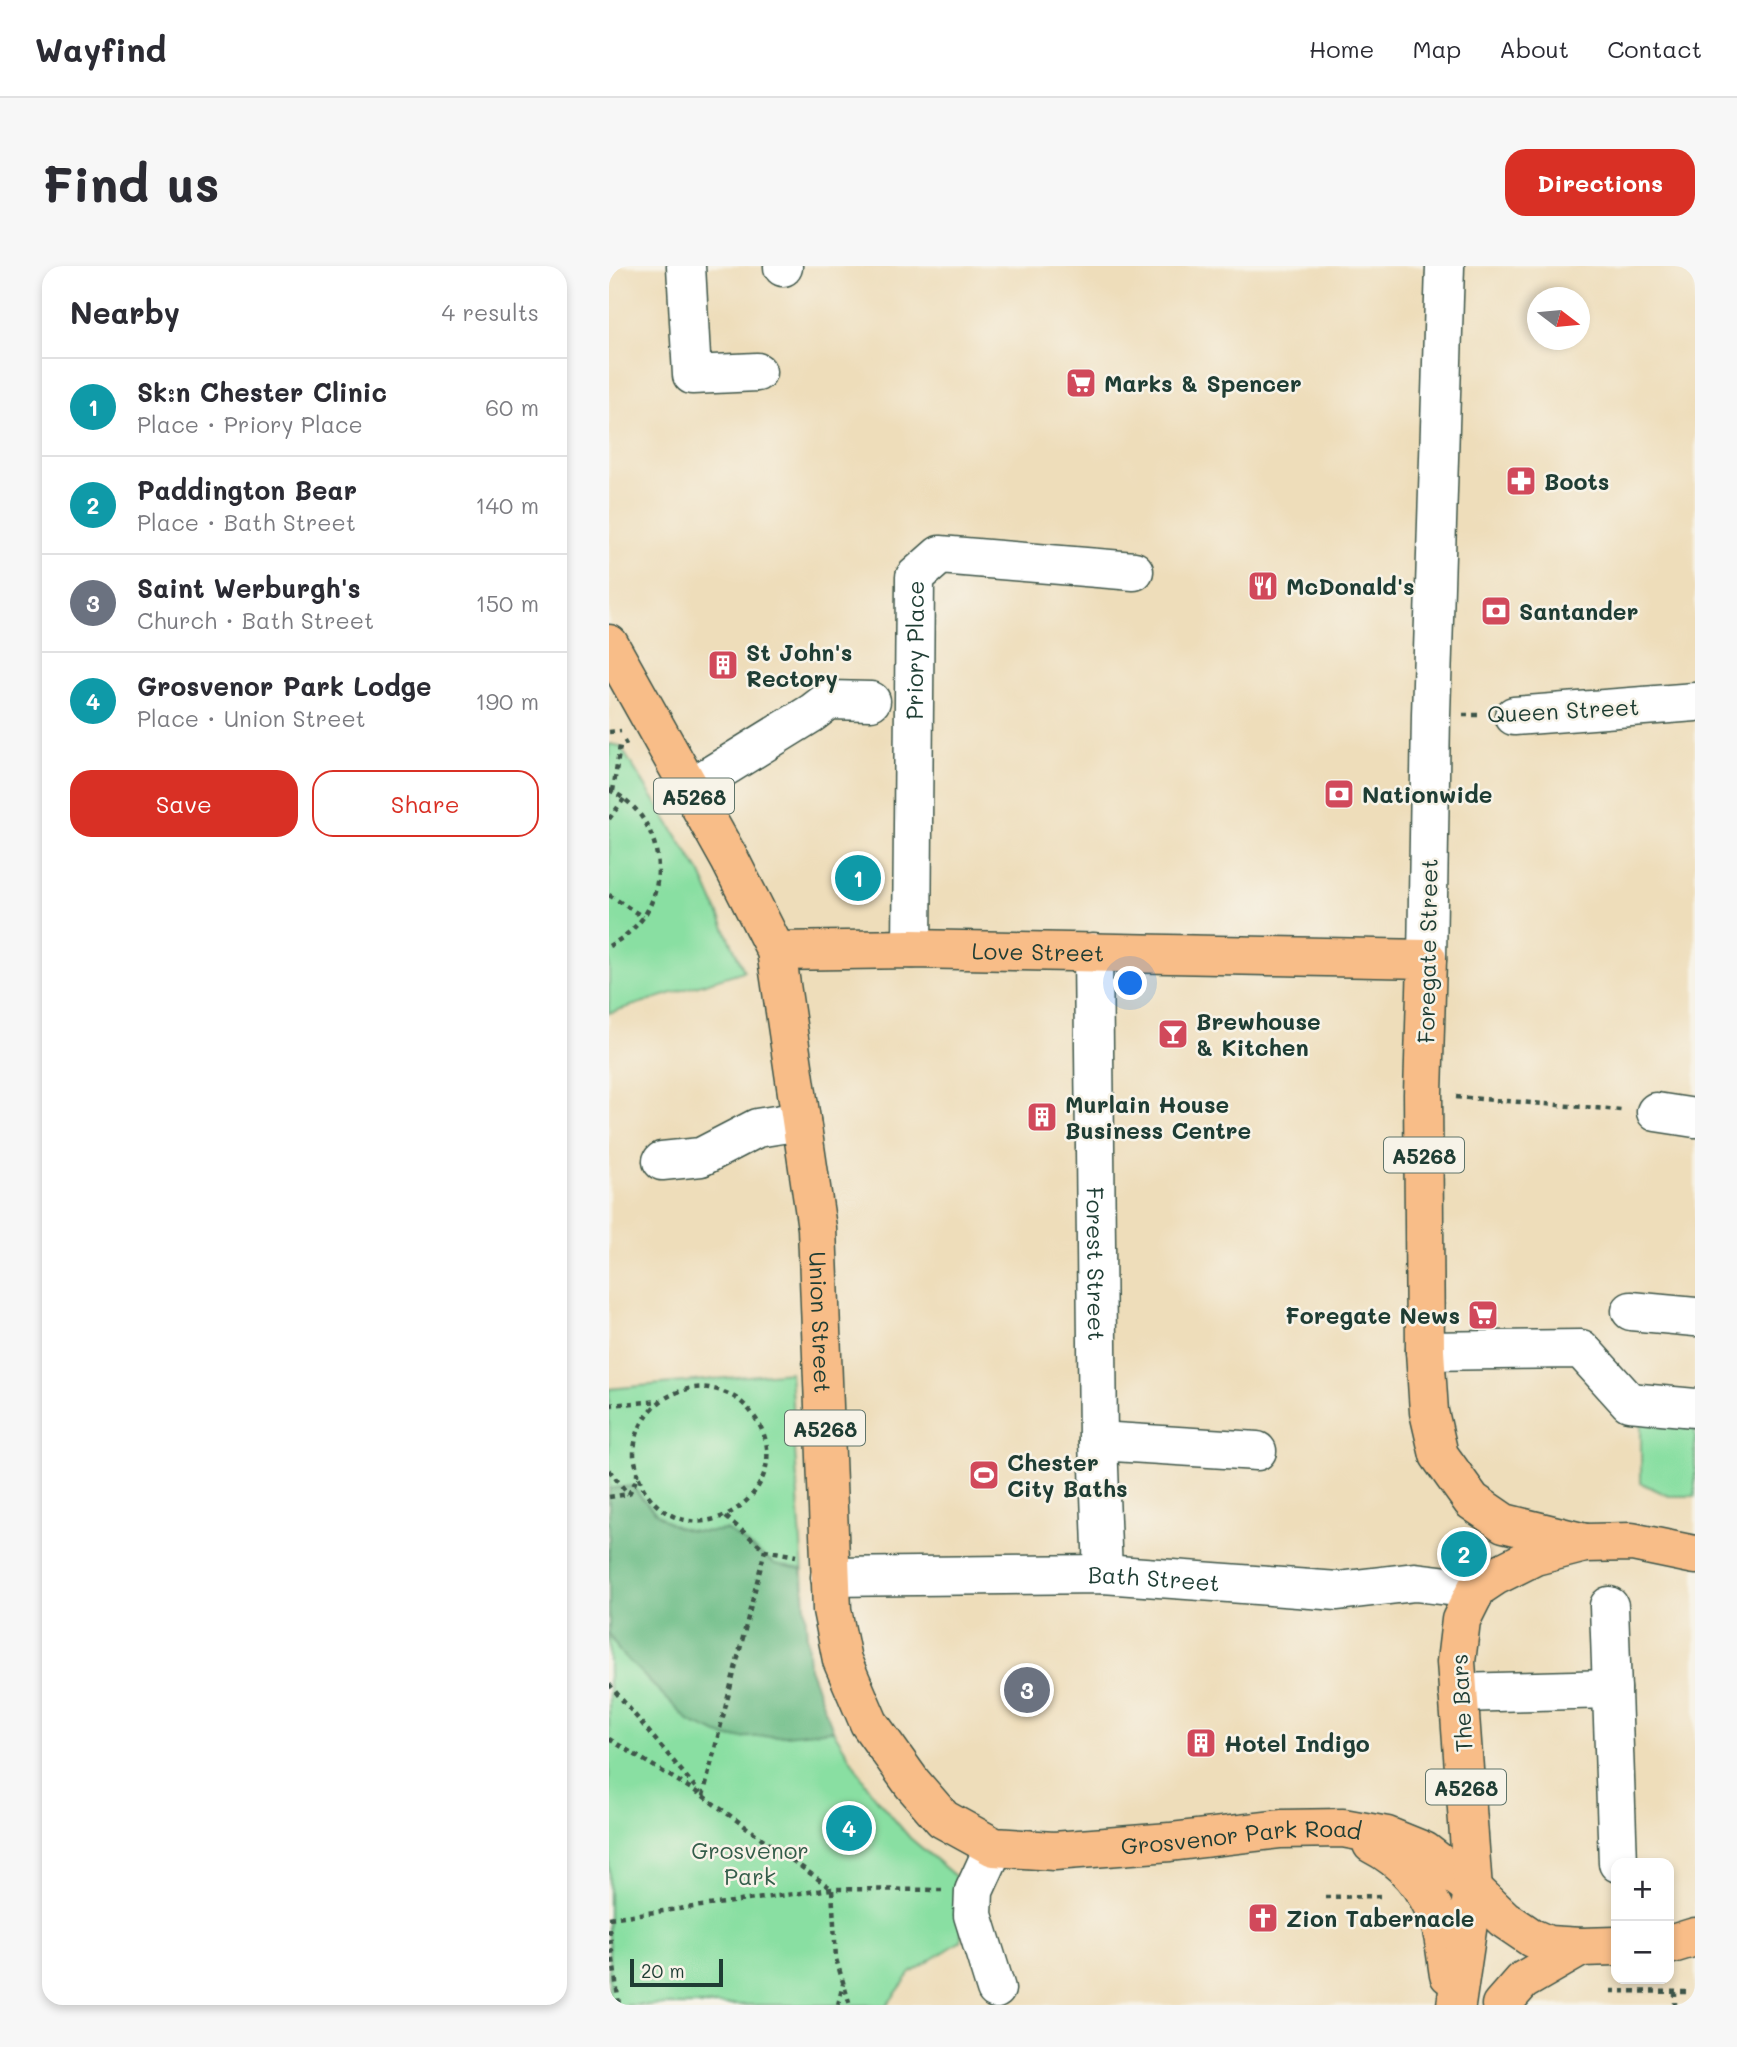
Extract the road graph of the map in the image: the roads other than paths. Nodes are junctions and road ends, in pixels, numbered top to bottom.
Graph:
1 (686, 266) edge
2 (1445, 266) edge
3 (757, 372) dead end
4 (1134, 571) dead end
5 (609, 643) edge
6 (871, 701) dead end
7 (1695, 702) edge
8 (1514, 716) road end
9 (689, 789) junction
10 (912, 949) junction
11 (776, 951) junction
12 (1093, 952) junction
13 (1427, 959) junction
14 (1656, 1112) road end
15 (1695, 1118) edge
16 (801, 1121) junction
17 (662, 1161) dead end
18 (1631, 1311) dead end
19 (1695, 1317) edge
20 (1425, 1351) junction
21 (1695, 1408) edge
22 (1098, 1441) junction
23 (1257, 1451) dead end
24 (1695, 1541) edge
25 (1632, 1542) junction
26 (1585, 1543) junction
27 (1695, 1555) edge
28 (1103, 1574) junction
29 (830, 1577) junction
30 (1473, 1596) junction
31 (1609, 1606) dead end
32 (1612, 1689) junction
33 (1458, 1693) junction
34 (1343, 1828) junction
35 (994, 1847) junction
36 (1618, 1858) edge
37 (1473, 1889) junction
38 (1695, 1937) edge
39 (1674, 1943) edge
40 (1598, 1947) edge
41 (1674, 1947) edge
42 (1695, 1954) edge
43 (996, 1989) dead end
44 (1455, 2005) edge
45 (1501, 2005) edge

1 - 3 street
2 - 13 street, Foregate Street
4 - 10 street, Priory Place
5 - 9 highway, A5268
6 - 9 street
7 - 8 street, Queen Street
9 - 11 highway, A5268
10 - 11 highway, Love Street
10 - 12 highway, Love Street
11 - 16 highway, Union Street / A5268
12 - 13 highway, Love Street
12 - 22 street, Forest Street
13 - 20 highway, Foregate Street / A5268
14 - 15 street
16 - 17 street
16 - 29 highway, Union Street / A5268
18 - 19 street
20 - 21 street
20 - 26 highway, Foregate Street / A5268
22 - 23 street
22 - 28 street, Forest Street
24 - 25 highway, A5268
25 - 26 highway, The Bars / A5268
25 - 27 highway, The Bars / A5268
26 - 30 highway, The Bars / A5268
28 - 29 street, Bath Street
28 - 30 street, Bath Street
29 - 35 highway, Union Street / A5268
30 - 33 highway, The Bars / A5268
31 - 32 street
32 - 33 street
32 - 36 street
33 - 37 highway, The Bars / A5268
34 - 35 highway, Grosvenor Park Road / A5268
34 - 37 highway, Grosvenor Park Road / A5268
34 - 44 highway
35 - 43 street
37 - 40 highway, A5268
37 - 44 highway
38 - 39 highway
40 - 45 highway
41 - 42 street

